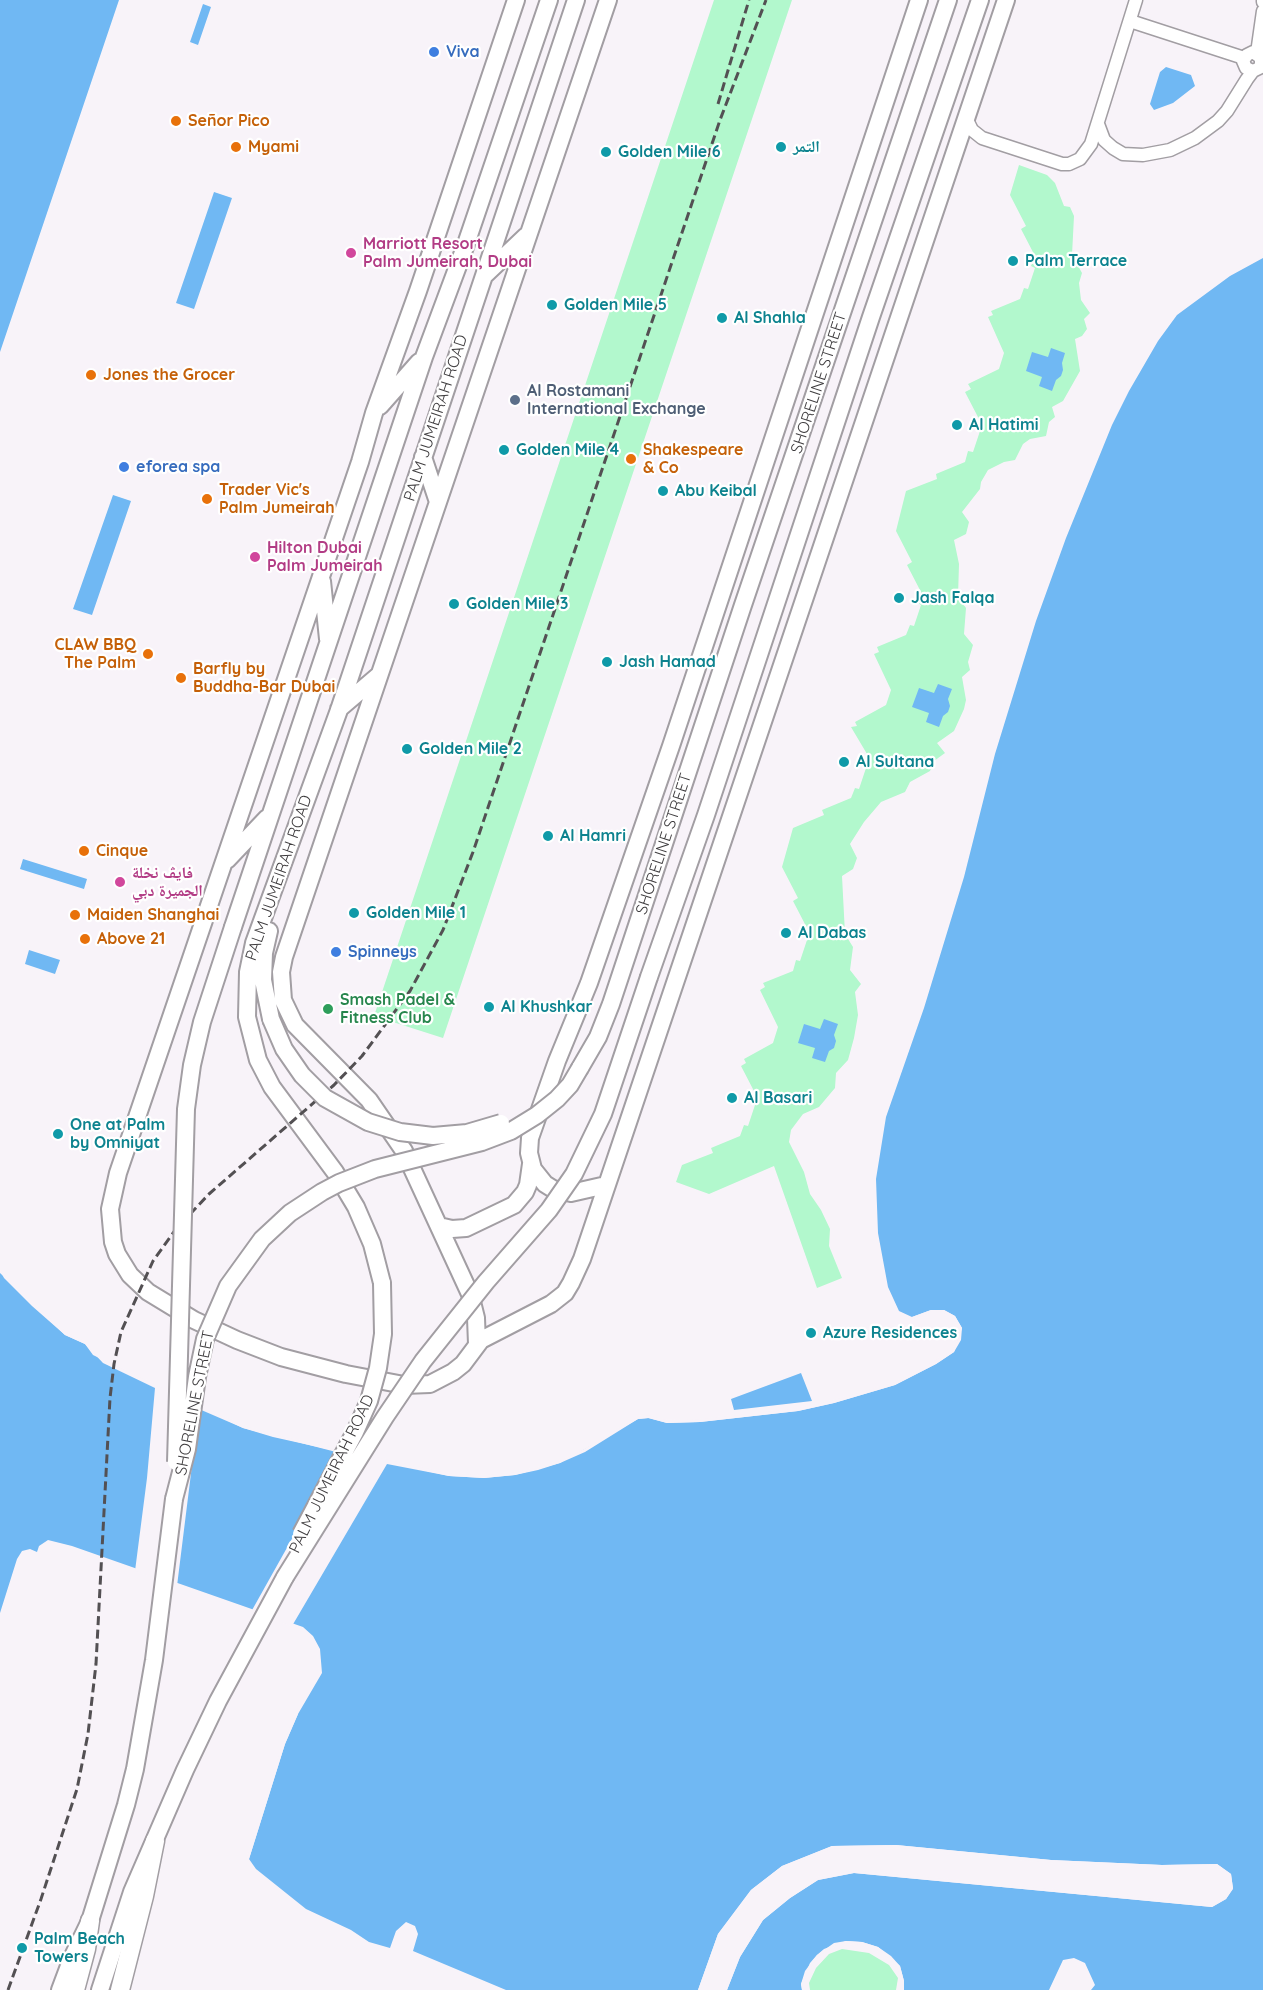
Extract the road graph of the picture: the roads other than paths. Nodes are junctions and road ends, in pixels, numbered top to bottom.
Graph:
1 (516, 0) edge
2 (549, 0) edge
3 (576, 0) edge
4 (608, 0) edge
5 (919, 0) edge
6 (948, 0) edge
7 (980, 0) edge
8 (1006, 0) edge
9 (1136, 0) edge
10 (1263, 11) edge
11 (1130, 21) junction
12 (1259, 63) edge
13 (966, 118) junction
14 (1098, 124) junction
15 (530, 233) junction
16 (483, 277) junction
17 (896, 326) junction
18 (424, 357) junction
19 (858, 357) junction
20 (374, 413) junction
21 (781, 416) junction
22 (423, 457) junction
23 (794, 459) junction
24 (438, 502) junction
25 (321, 574) junction
26 (784, 579) junction
27 (743, 605) junction
28 (796, 623) junction
29 (706, 640) junction
30 (328, 645) junction
31 (380, 674) junction
32 (339, 710) junction
33 (671, 746) junction
34 (740, 790) junction
35 (681, 792) junction
36 (272, 813) junction
37 (706, 815) junction
38 (285, 860) junction
39 (222, 866) junction
40 (580, 1068) junction
41 (530, 1160) junction
42 (606, 1185) junction
43 (439, 1226) junction
44 (477, 1344) junction
45 (174, 1499) junction
46 (285, 1577) junction
47 (155, 1841) junction
48 (90, 1921) junction
49 (60, 1990) edge
50 (75, 1990) edge
51 (100, 1990) edge
52 (120, 1990) edge

1 - 20 main road
2 - 18 main road, PALM JUMEIRAH ROAD
3 - 16 main road, PALM JUMEIRAH ROAD
4 - 15 main road
5 - 21 main road
6 - 23 main road, SHORELINE STREET
7 - 19 main road, SHORELINE STREET
8 - 13 main road
9 - 11 street
10 - 12 street
11 - 12 street
11 - 14 street
12 - 14 street
13 - 14 street
13 - 17 main road
15 - 16 main road
15 - 24 main road
16 - 22 main road, PALM JUMEIRAH ROAD
17 - 19 main road
17 - 28 main road
18 - 20 main road
18 - 30 main road, PALM JUMEIRAH ROAD
19 - 26 main road, SHORELINE STREET
20 - 25 main road
21 - 23 main road
21 - 29 main road
22 - 24 main road
22 - 32 main road, PALM JUMEIRAH ROAD
23 - 27 main road, SHORELINE STREET
24 - 31 main road
25 - 30 main road
25 - 39 main road
26 - 28 main road
26 - 37 main road, SHORELINE STREET
27 - 29 main road
27 - 35 main road, SHORELINE STREET
28 - 34 main road
29 - 33 main road
30 - 36 main road, PALM JUMEIRAH ROAD
31 - 32 main road
31 - 43 main road
32 - 38 main road, PALM JUMEIRAH ROAD
33 - 35 main road
33 - 41 main road
34 - 37 main road
34 - 42 main road
35 - 40 main road, SHORELINE STREET
36 - 39 main road
36 - 45 main road, PALM JUMEIRAH ROAD, bridge
37 - 46 main road, SHORELINE STREET, bridge
38 - 40 main road, bridge
38 - 46 main road, PALM JUMEIRAH ROAD, bridge
39 - 44 main road
40 - 45 main road, SHORELINE STREET, bridge
41 - 42 main road
41 - 43 main road
42 - 44 main road
43 - 44 main road
45 - 48 main road, PALM JUMEIRAH ROAD
46 - 47 main road, PALM JUMEIRAH ROAD
47 - 51 main road, PALM JUMEIRAH ROAD
47 - 52 main road
48 - 49 main road, PALM JUMEIRAH ROAD
48 - 50 main road

